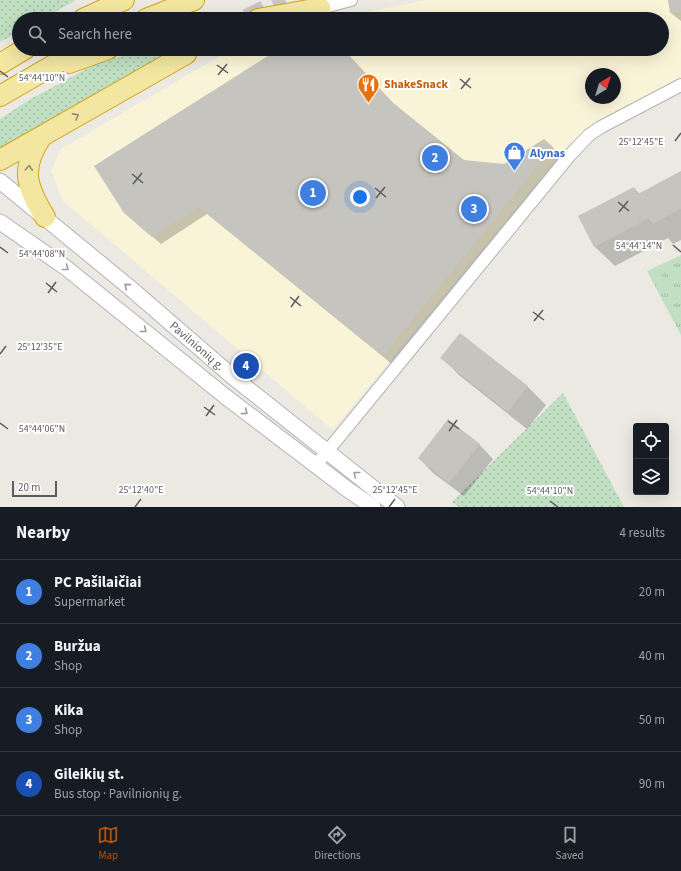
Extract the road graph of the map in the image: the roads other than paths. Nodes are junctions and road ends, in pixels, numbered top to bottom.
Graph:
1 (124, 0) edge
2 (194, 0) edge
3 (351, 0) edge
4 (320, 8) joint
5 (98, 12) edge
6 (164, 12) edge
7 (297, 12) edge
8 (13, 56) edge
9 (81, 56) edge
10 (182, 56) edge
11 (0, 64) edge
12 (681, 85) edge
13 (0, 96) edge
14 (42, 136) junction
15 (0, 160) edge
16 (0, 181) edge
17 (45, 217) junction
18 (0, 222) edge
19 (327, 452) junction
20 (316, 466) junction
21 (373, 507) edge
22 (397, 507) edge

1 - 5 highway
2 - 6 highway
3 - 4 street
4 - 7 highway
8 - 11 highway
9 - 13 highway
14 -> 10 highway
12 - 19 street
14 - 15 highway
17 -> 14 highway
16 - 17 street, Pavilnionių g.
19 -> 17 street, Pavilnionių g.
18 -> 20 street, Pavilnionių g.
19 - 20 street
22 -> 19 street, Pavilnionių g.
20 - 21 street, Pavilnionių g.

